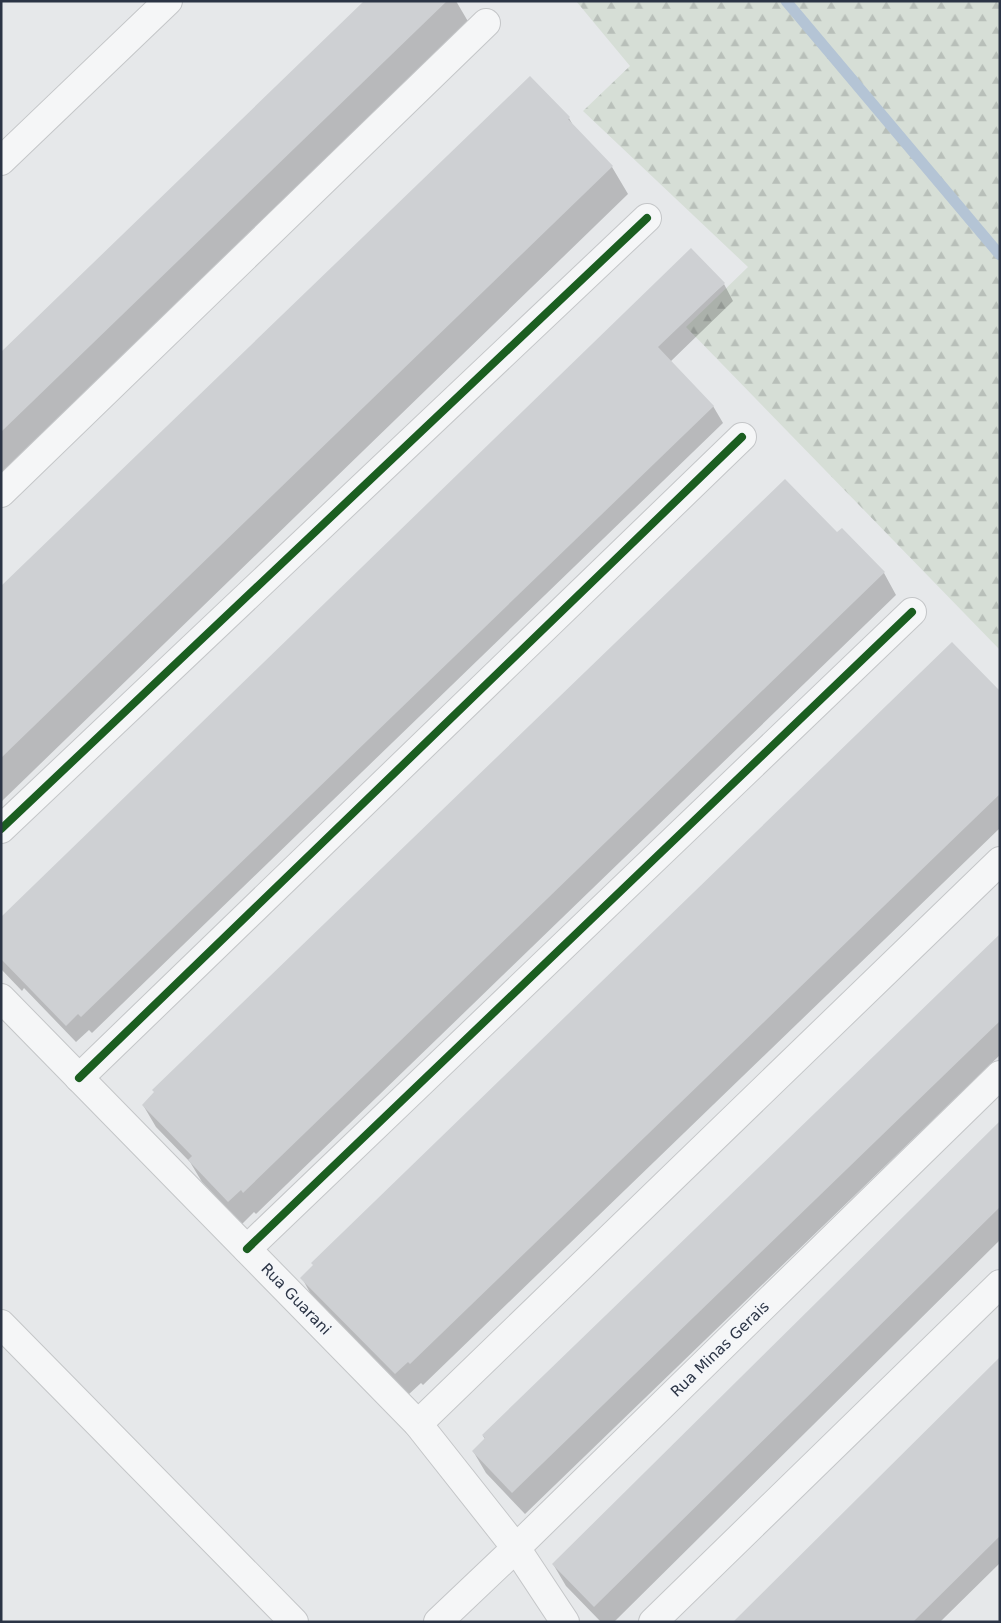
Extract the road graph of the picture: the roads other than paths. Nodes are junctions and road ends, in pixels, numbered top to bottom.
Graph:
1 (168, 1) edge
2 (486, 23) dead end
3 (1, 161) edge
4 (647, 218) dead end
5 (742, 437) dead end
6 (1, 493) edge
7 (912, 612) dead end
8 (1, 829) edge
9 (1000, 860) edge
10 (1, 998) edge
11 (1000, 1075) edge
12 (79, 1078) junction
13 (247, 1249) junction
14 (1000, 1284) edge
15 (1, 1324) edge
16 (418, 1424) junction
17 (516, 1548) junction
18 (294, 1622) edge
19 (438, 1622) edge
20 (565, 1622) edge
21 (653, 1622) edge

1 - 3 street
2 - 6 street
4 - 8 street
5 - 12 street
7 - 13 street
9 - 16 street
10 - 12 street, Rua Guarani
11 - 17 street, Rua Minas Gerais
12 - 13 street, Rua Guarani
13 - 16 street, Rua Guarani
14 - 21 street
15 - 18 street
16 - 17 street, Rua Guarani
17 - 19 street, Rua Minas Gerais
17 - 20 street, Rua Guarani

